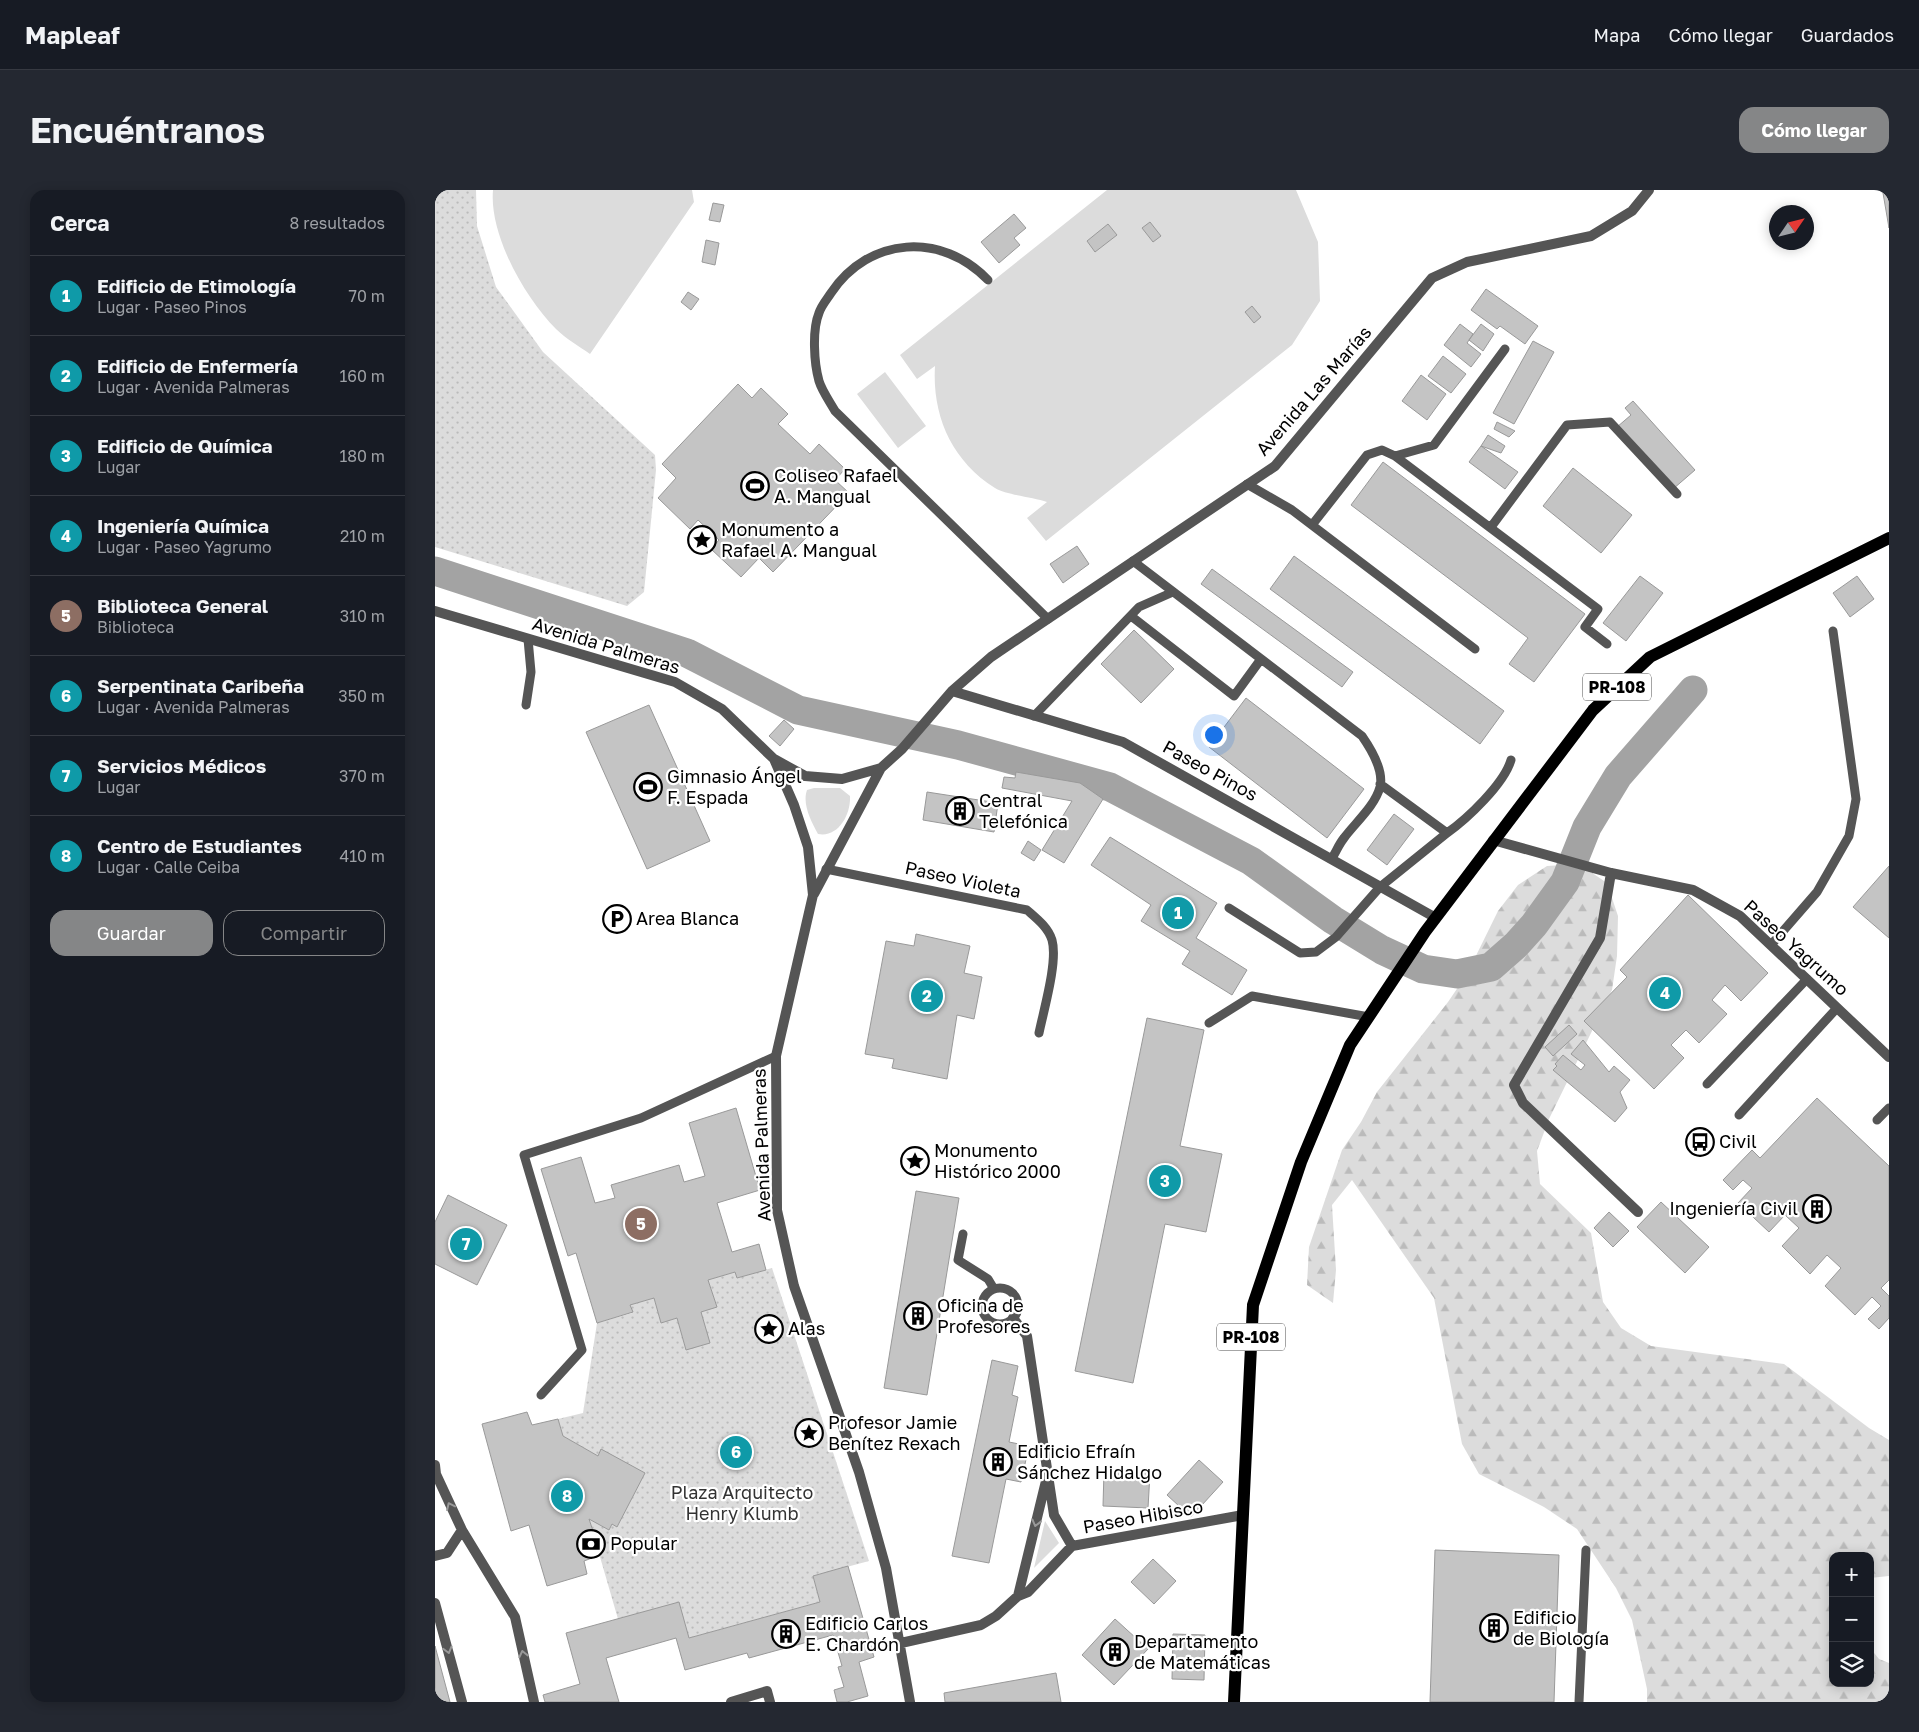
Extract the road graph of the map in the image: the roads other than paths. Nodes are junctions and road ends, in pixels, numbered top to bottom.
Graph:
1 (1649, 190) edge
2 (988, 280) dead end
3 (1505, 349) dead end
4 (1395, 456) junction
5 (1247, 484) junction
6 (1677, 494) dead end
7 (1312, 525) junction
8 (1491, 527) junction
9 (1889, 538) edge
10 (1133, 561) junction
11 (1173, 592) junction
12 (435, 611) edge
13 (1131, 616) junction
14 (1047, 619) junction
15 (1833, 631) dead end
16 (528, 639) junction
17 (1607, 644) dead end
18 (1475, 649) dead end
19 (1261, 659) junction
20 (952, 691) junction
21 (526, 705) dead end
22 (1034, 716) junction
23 (774, 760) junction
24 (1511, 760) dead end
25 (881, 768) junction
26 (1380, 784) junction
27 (1447, 833) junction
28 (1493, 840) junction
29 (1332, 858) junction
30 (827, 869) junction
31 (1611, 873) junction
32 (1380, 887) junction
33 (813, 895) junction
34 (1229, 908) dead end
35 (1436, 918) junction
36 (1771, 945) junction
37 (1807, 979) junction
38 (1837, 1008) junction
39 (1369, 1017) junction
40 (1209, 1023) dead end
41 (1039, 1033) dead end
42 (777, 1056) junction
43 (1889, 1057) edge
44 (1707, 1084) dead end
45 (1889, 1108) edge
46 (1739, 1115) dead end
47 (1877, 1120) dead end
48 (1638, 1212) dead end
49 (963, 1234) dead end
50 (994, 1289) junction
51 (1013, 1318) junction
52 (541, 1395) dead end
53 (435, 1472) edge
54 (1047, 1476) junction
55 (1243, 1515) junction
56 (461, 1530) junction
57 (1072, 1546) junction
58 (1586, 1550) dead end
59 (435, 1556) edge
60 (1018, 1596) junction
61 (435, 1603) edge
62 (901, 1643) junction
63 (462, 1702) edge
64 (534, 1702) edge
65 (731, 1702) edge
66 (770, 1702) edge
67 (911, 1702) edge
68 (1234, 1702) edge
69 (1579, 1702) edge

1 - 5 street, Avenida Las Marías
2 - 14 lane
3 - 4 lane
4 - 7 lane
4 - 8 lane
5 - 7 lane
5 - 10 street, Avenida Las Marías
6 - 8 lane
7 - 18 lane
8 - 17 lane
9 - 28 main road, PR-108
10 - 11 lane
10 - 14 street, Avenida Las Marías
11 - 13 lane
11 - 19 lane
12 - 16 street, Avenida Palmeras
13 - 19 lane
13 - 22 lane
14 - 20 street, Avenida Las Marías
15 - 36 lane
16 - 21 lane
16 - 23 street, Avenida Palmeras
19 - 26 lane
20 - 22 street, Paseo Pinos
20 - 25 street, Avenida Las Marías
22 - 29 street, Paseo Pinos
23 - 25 street, Avenida Palmeras
23 - 33 street, Avenida Palmeras
24 - 27 lane
25 - 30 street
26 - 27 lane
26 - 29 lane
27 - 32 lane
28 - 31 street, Paseo Yagrumo
28 - 35 main road, PR-108
29 - 32 street, Paseo Pinos
30 - 33 street
30 - 41 lane, Paseo Violeta
31 - 36 street, Paseo Yagrumo
31 - 48 street
32 - 34 lane
32 - 35 street, Paseo Pinos
33 - 42 street, Avenida Palmeras
35 - 39 main road, PR-108
36 - 37 street, Paseo Yagrumo
37 - 38 street, Paseo Yagrumo
37 - 44 lane
38 - 43 street, Paseo Yagrumo
38 - 46 lane
39 - 40 lane
39 - 55 main road, PR-108
42 - 52 lane
42 - 62 street, Avenida Palmeras
45 - 47 lane
49 - 50 lane
50 - 51 lane
50 - 51 lane
51 - 54 street
56 -> 53 street
54 - 57 street
54 -> 60 street
55 - 57 street, Paseo Hibisco
55 - 68 main road, PR-108
56 - 59 street
64 -> 56 street
57 - 60 street, Paseo Hibisco
58 - 69 lane
60 - 62 street, Paseo Hibisco
61 -> 63 street
62 - 67 street, Avenida Palmeras
65 - 66 street

